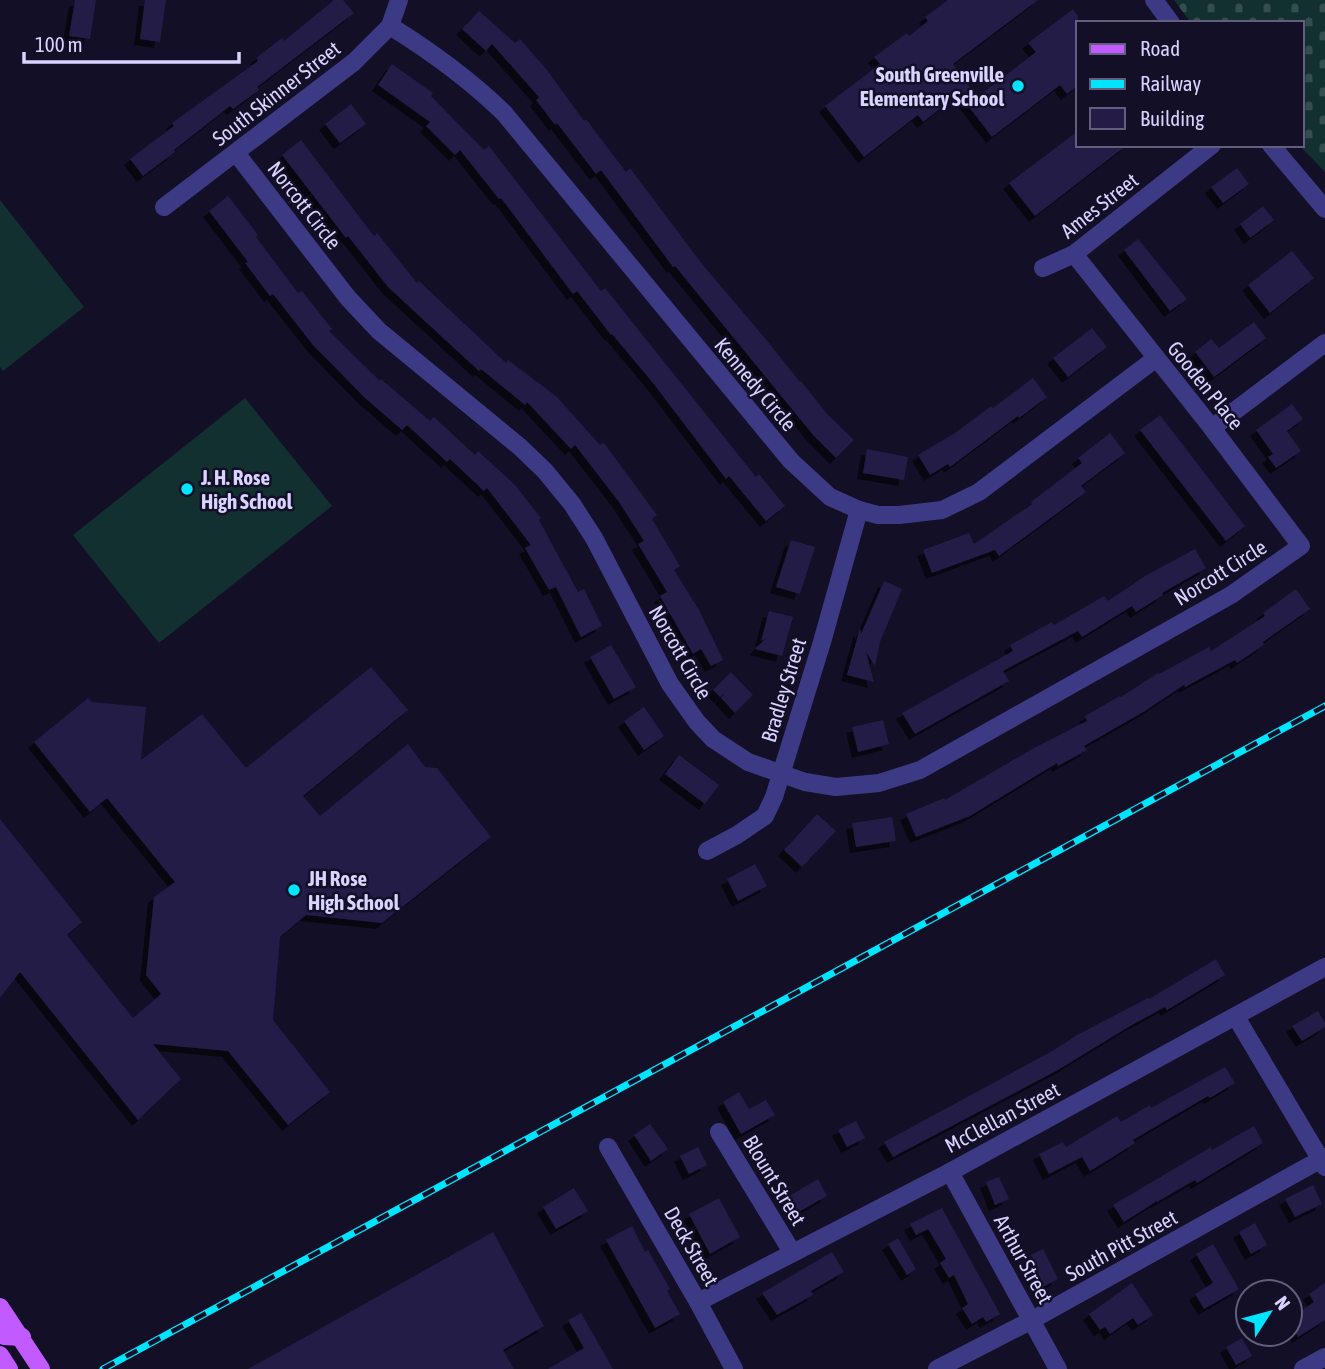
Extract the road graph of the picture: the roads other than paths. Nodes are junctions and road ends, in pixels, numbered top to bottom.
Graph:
1 (399, 0) edge
2 (1154, 0) edge
3 (1170, 21) edge
4 (390, 26) junction
5 (1209, 147) edge
6 (1273, 147) edge
7 (236, 153) junction
8 (164, 207) dead end
9 (1325, 209) edge
10 (1074, 254) junction
11 (1043, 268) dead end
12 (1325, 343) edge
13 (1155, 359) junction
14 (1212, 428) junction
15 (859, 510) junction
16 (1301, 546) joint
17 (782, 775) junction
18 (707, 851) dead end
19 (1325, 967) edge
20 (1236, 1017) junction
21 (719, 1132) dead end
22 (608, 1147) dead end
23 (1324, 1161) edge
24 (950, 1172) junction
25 (792, 1252) junction
26 (698, 1302) junction
27 (0, 1307) edge
28 (1031, 1320) junction
29 (0, 1331) edge
30 (22, 1337) junction
31 (0, 1355) edge
32 (1325, 1357) edge
33 (9, 1369) edge
34 (41, 1369) edge
35 (734, 1369) edge
36 (937, 1369) edge
37 (1058, 1369) edge
38 (1303, 1369) edge

1 - 4 street, South Skinner Street
2 - 3 street
4 - 7 street, South Skinner Street
4 - 15 street, Kennedy Circle
5 - 10 street, Ames Street
6 - 9 street
7 - 8 street, South Skinner Street
7 - 17 street, Norcott Circle
10 - 11 street, Ames Street
10 - 13 street, Gooden Place
12 - 14 street
13 - 14 street, Gooden Place
13 - 15 street, Kennedy Circle
14 - 16 street, Gooden Place
15 - 17 street, Bradley Street
16 - 17 street, Norcott Circle
17 - 18 street, Bradley Street
19 - 20 street, McClellan Street
20 - 23 street
20 - 24 street, McClellan Street
21 - 25 street, Blount Street
22 - 26 street, Deck Street
23 - 28 street, South Pitt Street
24 - 25 street, McClellan Street
24 - 28 street, Arthur Street
25 - 26 street, McClellan Street
26 - 35 street, Deck Street
27 - 30 main road
28 - 36 street, South Pitt Street
28 - 37 street, Arthur Street
29 - 30 main road
30 - 34 main road
31 - 33 main road
32 - 38 street

